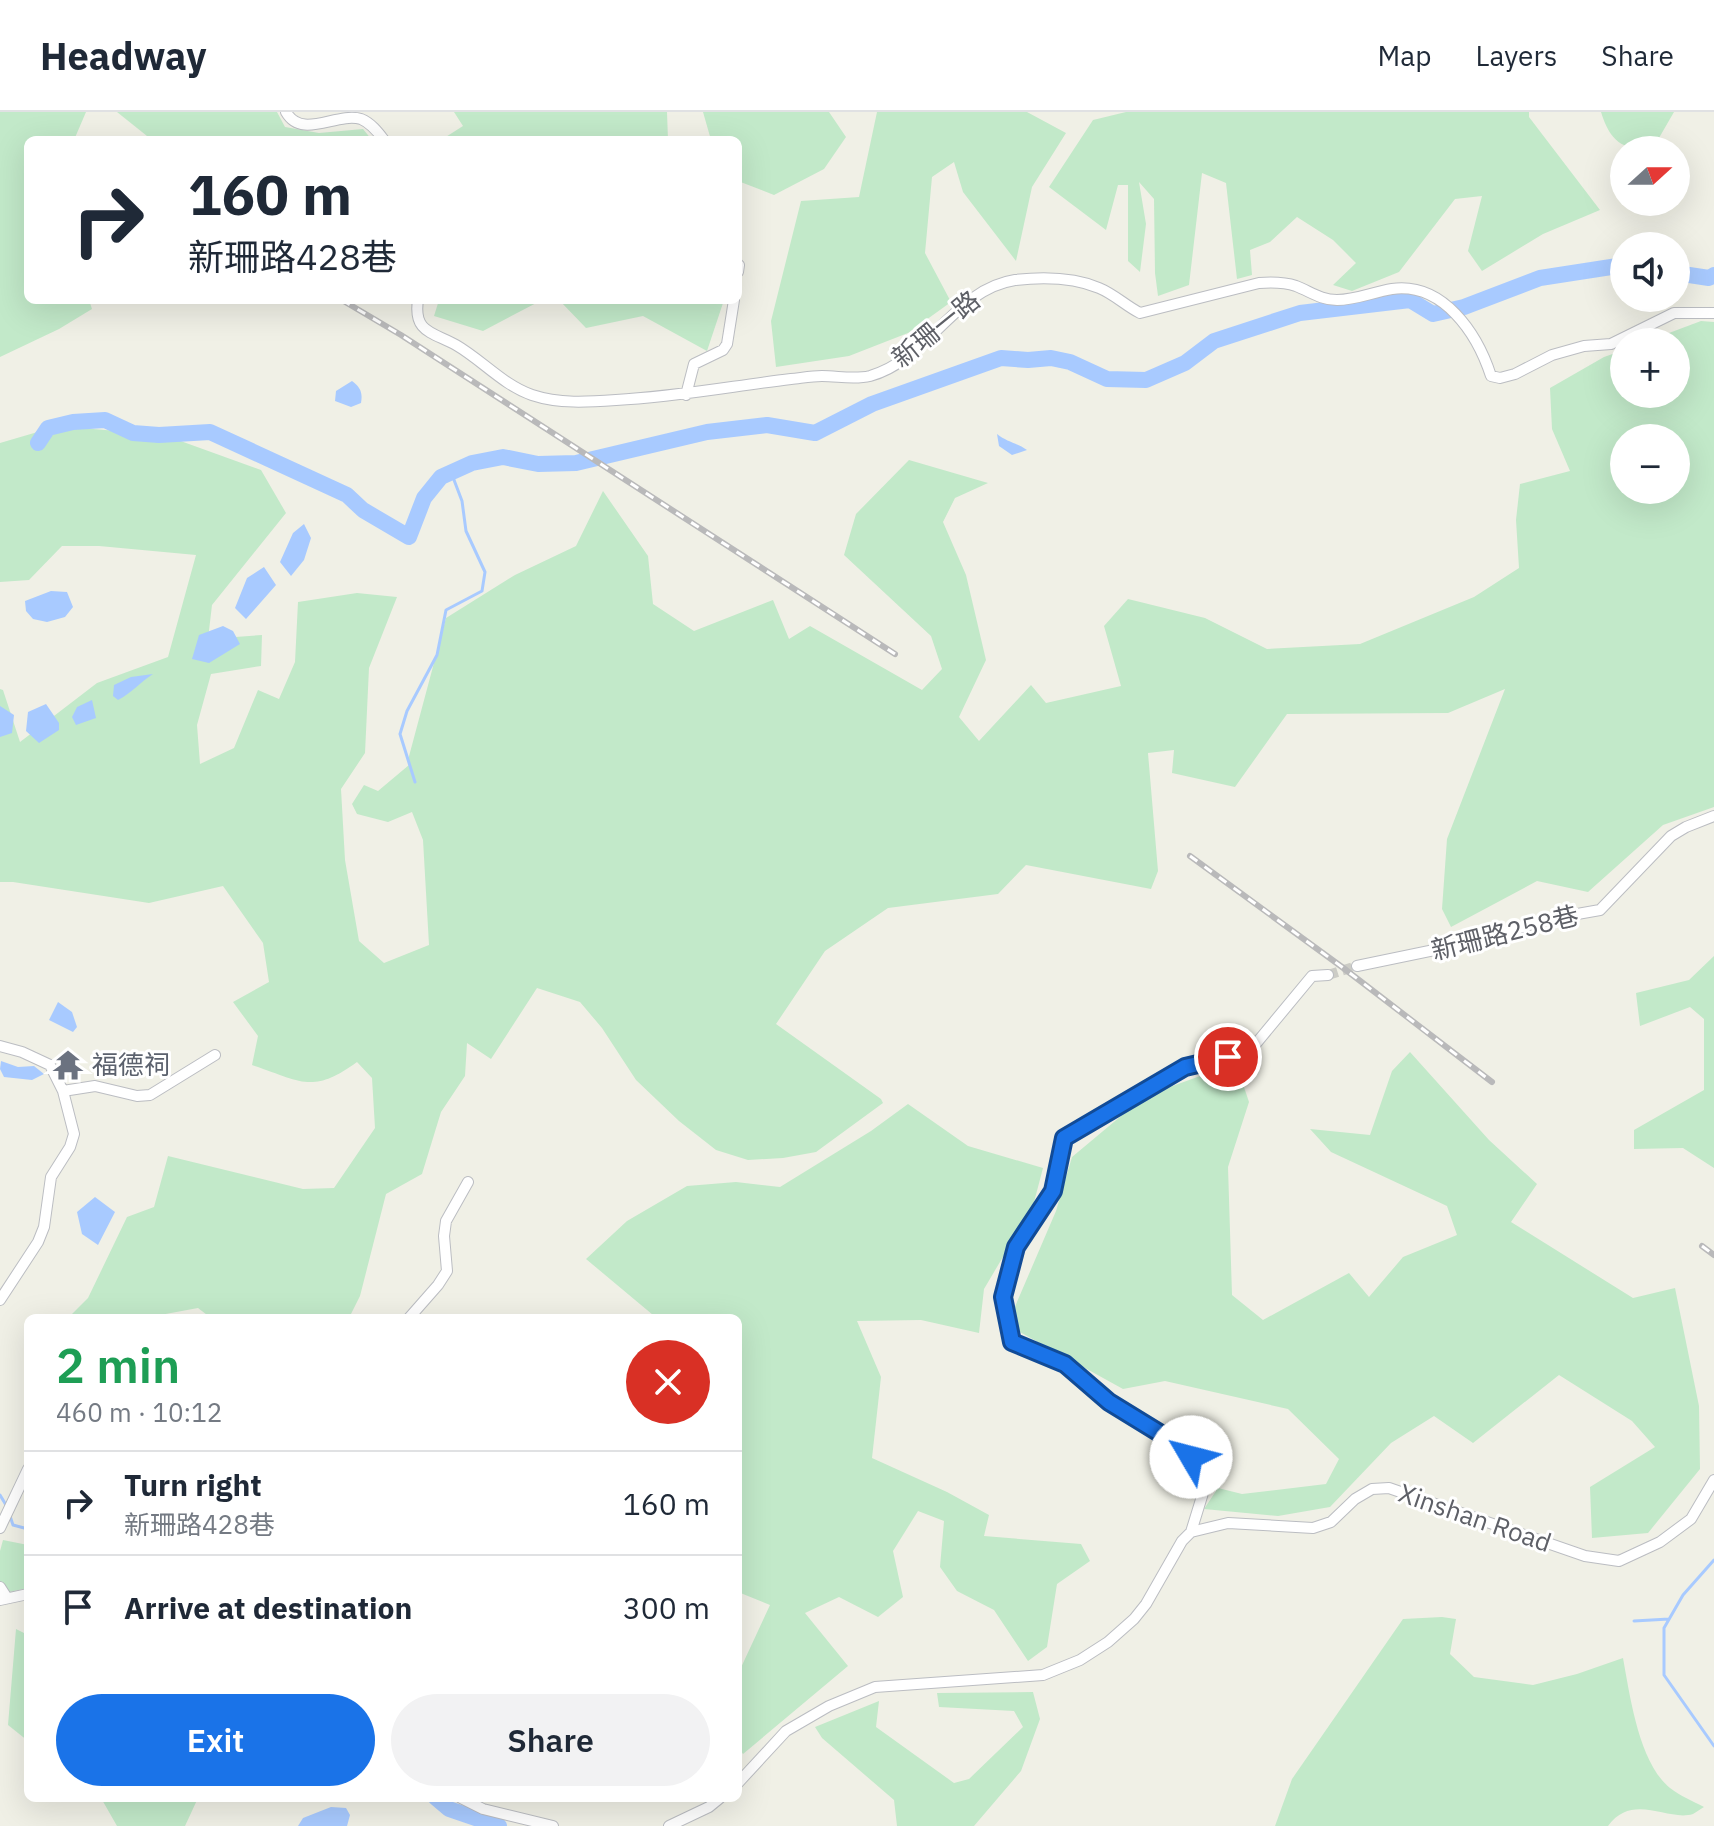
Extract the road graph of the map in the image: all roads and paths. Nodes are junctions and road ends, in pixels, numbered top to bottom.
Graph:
1 (286, 112) edge
2 (381, 136) edge
3 (417, 304) edge
4 (733, 304) edge
5 (1714, 313) edge
6 (686, 395) junction
7 (1714, 816) edge
8 (1357, 966) tunnel mouth
9 (1328, 975) tunnel mouth
10 (0, 1046) edge
11 (215, 1055) dead end
12 (63, 1091) junction
13 (468, 1182) dead end
14 (0, 1300) edge
15 (413, 1314) edge
16 (24, 1476) edge
17 (1714, 1480) edge
18 (1, 1524) edge
19 (1191, 1532) junction
20 (0, 1587) edge
21 (24, 1595) edge
22 (4, 1599) edge
23 (742, 1779) edge
24 (469, 1802) edge
25 (715, 1802) edge
26 (553, 1826) edge
27 (669, 1826) edge

1 - 2 street
3 - 6 street, 新珊一路
4 - 6 street
5 - 6 street, 新珊一路
7 - 8 street, 新珊路258巷
9 - 19 street
10 - 12 street
11 - 12 street
12 - 14 street
13 - 15 street
16 - 18 street
17 - 19 street, Xinshan Road
19 - 23 street
20 - 22 street
21 - 22 street
24 - 26 street
25 - 27 street

